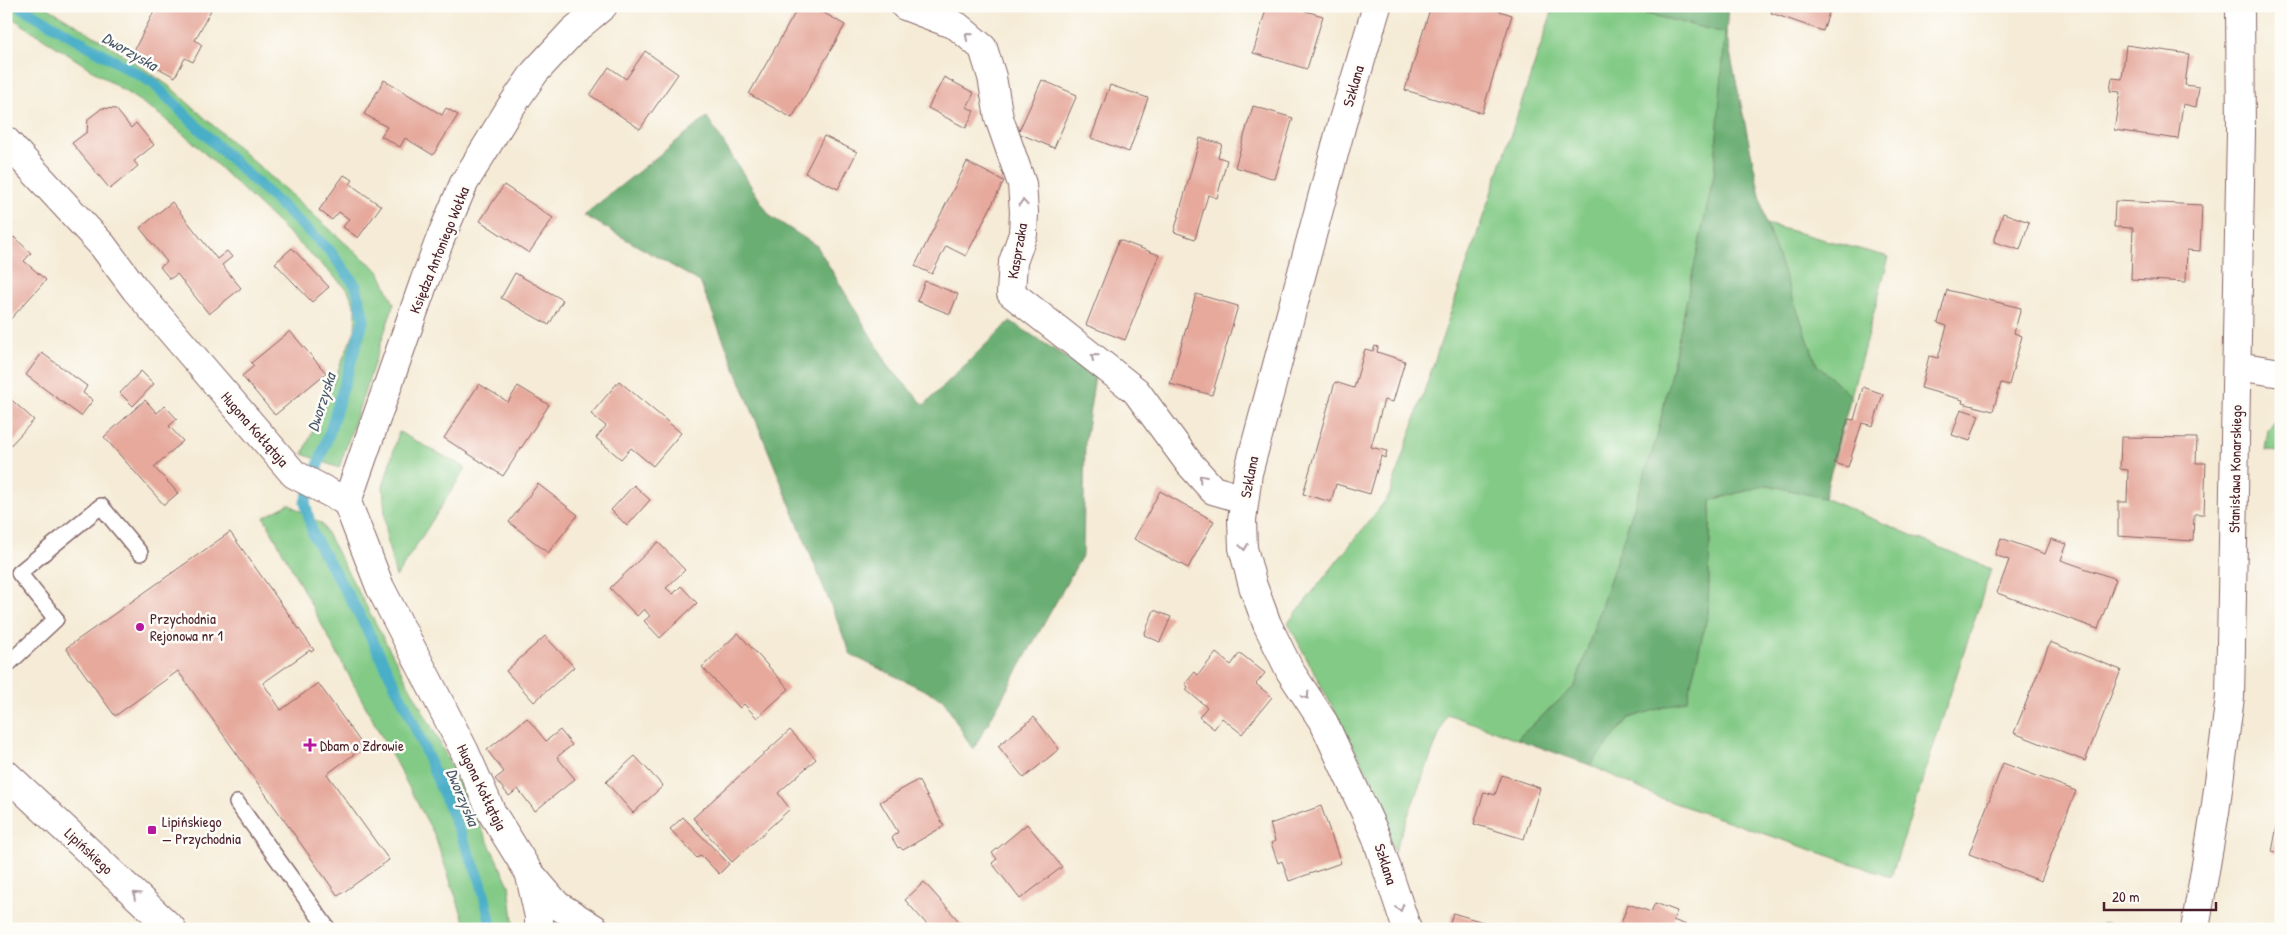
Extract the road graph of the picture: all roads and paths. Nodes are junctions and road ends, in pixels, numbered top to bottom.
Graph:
1 (603, 6) edge
2 (905, 6) edge
3 (1376, 6) edge
4 (2242, 7) edge
5 (6, 141) edge
6 (2236, 366) junction
7 (2281, 373) edge
8 (1244, 499) junction
9 (347, 502) junction
10 (140, 553) dead end
11 (6, 666) edge
12 (6, 774) edge
13 (237, 803) dead end
14 (528, 871) junction
15 (172, 929) edge
16 (328, 929) edge
17 (540, 929) edge
18 (596, 929) edge
19 (1407, 929) edge
20 (2195, 929) edge

1 - 9 street, Księdza Antoniego Wołka
8 -> 2 street, Kasprzaka
3 - 8 street, Szklana
4 - 6 street, Stanisława Konarskiego
5 - 9 street, Hugona Kołłątaja
6 - 7 street
6 - 20 street, Stanisława Konarskiego
8 -> 19 street, Szklana
9 - 14 street, Hugona Kołłątaja
10 - 11 lane
15 -> 12 street, Lipińskiego
13 - 16 lane
14 - 17 street, Hugona Kołłątaja
14 - 18 street, Hugona Kołłątaja

